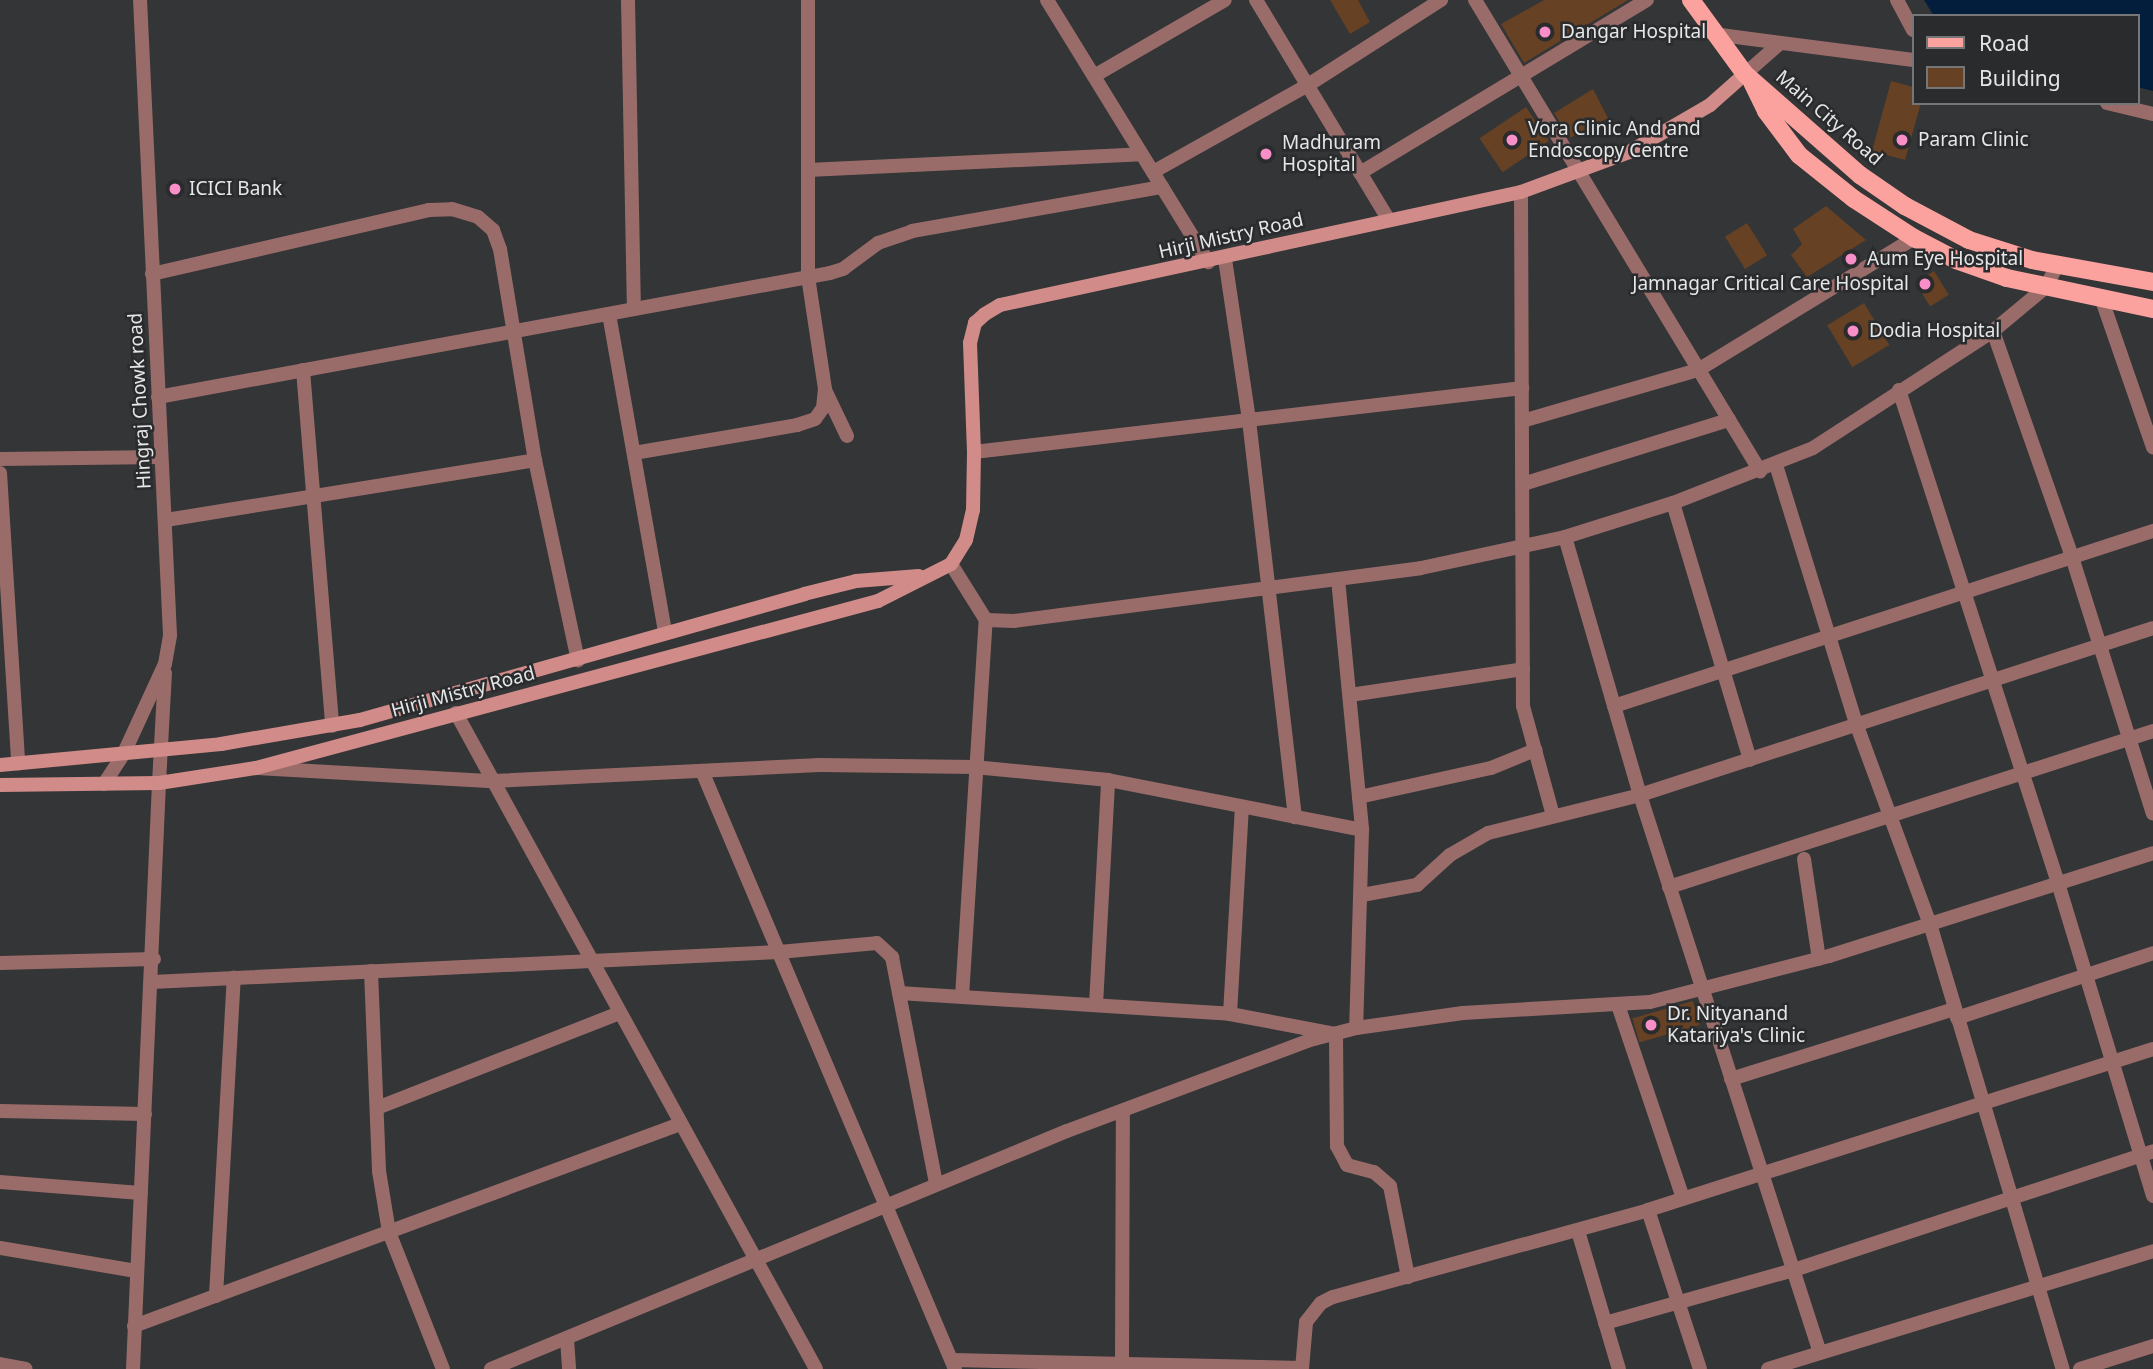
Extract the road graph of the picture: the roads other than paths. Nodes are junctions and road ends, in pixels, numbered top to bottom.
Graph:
1 (140, 0) edge
2 (628, 0) edge
3 (808, 0) edge
4 (1047, 0) edge
5 (1225, 0) edge
6 (1256, 0) edge
7 (1441, 0) edge
8 (1475, 0) edge
9 (1647, 0) edge
10 (1691, 0) edge
11 (1897, 0) edge
12 (1912, 28) edge
13 (1713, 34) junction
14 (1779, 44) junction
15 (1912, 60) edge
16 (1094, 76) junction
17 (1521, 78) junction
18 (1748, 78) junction
19 (1308, 85) junction
20 (2115, 105) edge
21 (2153, 114) edge
22 (1142, 154) junction
23 (808, 170) junction
24 (1153, 172) junction
25 (1360, 173) junction
26 (1578, 173) junction
27 (1162, 187) junction
28 (1521, 192) junction
29 (1388, 219) junction
30 (1914, 238) junction
31 (1225, 259) junction
32 (1208, 262) junction
33 (2057, 265) junction
34 (152, 274) junction
35 (807, 277) junction
36 (2153, 282) edge
37 (2046, 286) junction
38 (2102, 300) junction
39 (634, 309) junction
40 (2153, 309) edge
41 (609, 314) junction
42 (1993, 331) junction
43 (511, 332) junction
44 (303, 370) junction
45 (1698, 370) junction
46 (1522, 388) junction
47 (825, 389) junction
48 (1899, 390) junction
49 (158, 397) junction
50 (1249, 420) junction
51 (1729, 420) junction
52 (1522, 421) junction
53 (847, 436) dead end
54 (2153, 447) edge
55 (974, 452) junction
56 (634, 453) junction
57 (161, 457) junction
58 (0, 459) edge
59 (535, 460) junction
60 (1776, 465) junction
61 (1759, 471) junction
62 (0, 473) edge
63 (1522, 484) junction
64 (313, 496) junction
65 (1672, 503) junction
66 (166, 520) junction
67 (2153, 531) edge
68 (1565, 537) junction
69 (1523, 547) junction
70 (2072, 557) junction
71 (951, 564) junction
72 (923, 576) junction
73 (1338, 579) junction
74 (1268, 587) junction
75 (1964, 591) junction
76 (986, 620) junction
77 (2153, 628) edge
78 (665, 633) junction
79 (1829, 634) junction
80 (2101, 645) junction
81 (578, 660) junction
82 (165, 664) junction
83 (1524, 669) junction
84 (1723, 670) junction
85 (1989, 680) junction
86 (1350, 695) junction
87 (1614, 706) junction
88 (456, 713) junction
89 (332, 726) junction
90 (1857, 726) junction
91 (2153, 731) edge
92 (2129, 738) junction
93 (162, 749) junction
94 (1535, 750) junction
95 (124, 753) junction
96 (1750, 760) junction
97 (18, 763) junction
98 (0, 765) edge
99 (974, 767) junction
100 (256, 768) junction
101 (702, 771) junction
102 (2020, 775) junction
103 (1108, 780) junction
104 (492, 781) junction
105 (159, 783) junction
106 (104, 784) junction
107 (0, 785) edge
108 (1640, 795) junction
109 (1359, 797) junction
110 (1242, 807) junction
111 (2153, 814) edge
112 (1553, 816) junction
113 (1889, 816) junction
114 (1295, 817) junction
115 (1362, 830) junction
116 (2153, 853) edge
117 (1804, 859) dead end
118 (2058, 883) junction
119 (1669, 887) junction
120 (1362, 895) junction
121 (1930, 923) junction
122 (779, 952) junction
123 (2153, 953) edge
124 (1819, 958) junction
125 (154, 959) junction
126 (590, 959) junction
127 (0, 963) edge
128 (372, 971) junction
129 (2085, 975) junction
130 (234, 978) junction
131 (152, 982) junction
132 (1702, 990) junction
133 (899, 993) junction
134 (962, 997) junction
135 (1096, 1005) junction
136 (1618, 1005) junction
137 (619, 1013) junction
138 (1230, 1014) junction
139 (1956, 1014) junction
140 (1356, 1028) junction
141 (1336, 1034) junction
142 (2153, 1049) edge
143 (2113, 1063) junction
144 (1731, 1079) junction
145 (1983, 1105) junction
146 (377, 1108) junction
147 (0, 1111) edge
148 (1122, 1111) junction
149 (145, 1114) junction
150 (680, 1124) junction
151 (2147, 1153) edge
152 (1763, 1173) junction
153 (0, 1182) edge
154 (936, 1184) junction
155 (141, 1193) junction
156 (2153, 1196) edge
157 (1683, 1198) junction
158 (2013, 1199) junction
159 (887, 1205) junction
160 (1648, 1210) junction
161 (1578, 1231) junction
162 (389, 1232) junction
163 (0, 1248) edge
164 (2153, 1251) edge
165 (755, 1261) junction
166 (1794, 1270) junction
167 (136, 1271) junction
168 (1408, 1277) junction
169 (2037, 1285) junction
170 (216, 1296) junction
171 (1678, 1303) junction
172 (1605, 1324) junction
173 (134, 1326) junction
174 (567, 1339) junction
175 (2153, 1346) edge
176 (1820, 1353) junction
177 (0, 1364) edge
178 (1122, 1364) junction
179 (954, 1365) edge
180 (26, 1369) edge
181 (133, 1369) edge
182 (443, 1369) edge
183 (491, 1369) edge
184 (569, 1369) edge
185 (816, 1369) edge
186 (1302, 1369) edge
187 (1619, 1369) edge
188 (1700, 1369) edge
189 (1768, 1369) edge
190 (2063, 1369) edge
191 (2080, 1369) edge

1 - 34 street, Hingraj Chowk road
2 - 39 street
3 - 23 street
4 - 16 street
5 - 16 street
6 - 19 street
7 - 19 street
8 - 17 street
9 - 17 street
10 - 13 main road, Main City Road
11 - 12 street
13 - 14 street
13 - 18 main road, Main City Road
14 - 15 street
14 - 18 street
16 - 22 street
17 - 25 street
17 - 26 street
18 - 26 main road, Hirji Mistry Road
18 - 30 main road, Main City Road
18 - 33 main road, Main City Road
19 - 24 street
19 - 25 street
20 - 21 street
22 - 23 street
22 - 24 street
23 - 35 street
24 - 27 street
25 - 29 street
26 - 28 main road, Hirji Mistry Road
26 - 45 street
27 - 32 street
27 - 35 street
28 - 29 main road, Hirji Mistry Road
28 - 46 street
29 - 31 main road, Hirji Mistry Road
30 - 37 main road, Main City Road
30 - 45 street
31 - 32 main road, Hirji Mistry Road
31 - 50 street
32 - 55 main road, Hirji Mistry Road
33 - 36 main road, Main City Road
33 - 37 street
34 - 43 street
34 - 49 street, Hingraj Chowk road
35 - 39 street
35 - 47 street
37 - 38 main road, Main City Road
37 - 42 street
38 - 40 main road, Main City Road
38 - 54 street
39 - 41 street
41 - 43 street
41 - 56 street
42 - 48 street
42 - 70 street
43 - 44 street
43 - 59 street
44 - 49 street
44 - 64 street
45 - 51 street
45 - 52 street
46 - 50 street
46 - 52 street
47 - 53 street
47 - 56 street
48 - 60 street
48 - 75 street
49 - 57 street, Hingraj Chowk road
50 - 55 street
50 - 74 street
51 - 61 street
51 - 63 street
52 - 63 street
55 - 71 main road, Hirji Mistry Road
56 - 78 street
57 - 58 street
57 - 66 street, Hingraj Chowk road
59 - 64 street
59 - 81 street
60 - 61 street
60 - 79 street
61 - 65 street
62 - 97 street
63 - 69 street
64 - 66 street
64 - 89 street
65 - 68 street
65 - 84 street
66 - 82 street, Hingraj Chowk road
67 - 70 street
68 - 69 street
68 - 87 street
69 - 73 street
69 - 83 street
70 - 75 street
70 - 80 street
71 - 72 main road, Hirji Mistry Road
71 - 76 street
72 - 78 main road, Hirji Mistry Road
72 - 88 main road, Hirji Mistry Road
73 - 74 street
73 - 86 street
74 - 76 street
74 - 114 street
75 - 79 street
75 - 85 street
76 - 99 street
77 - 80 street
78 - 81 main road, Hirji Mistry Road
79 - 84 street
79 - 90 street
80 - 85 street
80 - 92 street
81 - 89 main road, Hirji Mistry Road
82 - 93 street
82 - 95 street, Hingraj Chowk road
83 - 86 street
83 - 94 street
84 - 87 street
84 - 96 street
85 - 90 street
85 - 102 street
86 - 109 street
87 - 108 street
88 - 100 main road, Hirji Mistry Road
88 - 104 street
89 - 93 main road, Hirji Mistry Road
90 - 96 street
90 - 113 street
91 - 92 street
92 - 102 street
92 - 111 street
93 - 95 main road, Hirji Mistry Road
93 - 105 street
94 - 109 street
94 - 112 street
95 - 97 main road, Hirji Mistry Road
95 - 106 street, Hingraj Chowk road
96 - 108 street
97 - 98 main road, Hirji Mistry Road
99 - 101 street
99 - 103 street
99 - 134 street
100 - 104 street
100 - 105 main road, Hirji Mistry Road
101 - 104 street
101 - 122 street
102 - 113 street
102 - 118 street
103 - 110 street
103 - 135 street
104 - 126 street
105 - 106 main road, Hirji Mistry Road
105 - 125 street
106 - 107 main road, Hirji Mistry Road
108 - 112 street
108 - 119 street
109 - 115 street
110 - 114 street
110 - 138 street
112 - 120 street
113 - 119 street
113 - 121 street
114 - 115 street
115 - 120 street
116 - 118 street
117 - 124 street
118 - 121 street
118 - 129 street
119 - 132 street
120 - 140 street
121 - 124 street
121 - 139 street
122 - 126 street
122 - 133 street
122 - 159 street
123 - 129 street
124 - 132 street
125 - 127 street
125 - 131 street
126 - 128 street
126 - 137 street
128 - 130 street
128 - 146 street
129 - 139 street
129 - 143 street
130 - 131 street
130 - 170 street
131 - 149 street
132 - 136 street
132 - 144 street
133 - 134 street
133 - 154 street
134 - 135 street
135 - 138 street
136 - 140 street
136 - 157 street
137 - 146 street
137 - 150 street
138 - 141 street
139 - 144 street
139 - 145 street
140 - 141 street
141 - 148 street
141 - 168 street
142 - 143 street
143 - 145 street
143 - 151 street
144 - 152 street
145 - 152 street
145 - 158 street
146 - 162 street
147 - 149 street
148 - 154 street
148 - 178 street
149 - 155 street
150 - 162 street
150 - 165 street
151 - 156 street
151 - 158 street
152 - 157 street
152 - 166 street
153 - 155 street
154 - 159 street
155 - 167 street
157 - 160 street
158 - 166 street
158 - 169 street
159 - 165 street
159 - 179 street
160 - 161 street
160 - 171 street
161 - 168 street
161 - 172 street
162 - 170 street
162 - 182 street
163 - 167 street
164 - 169 street
165 - 174 street
165 - 185 street
166 - 171 street
166 - 176 street
167 - 173 street
168 - 186 street
169 - 176 street
169 - 190 street
170 - 173 street
171 - 172 street
171 - 188 street
172 - 187 street
173 - 181 street
174 - 183 street
174 - 184 street
175 - 191 street
176 - 189 street
177 - 180 street
178 - 179 street
178 - 186 street

